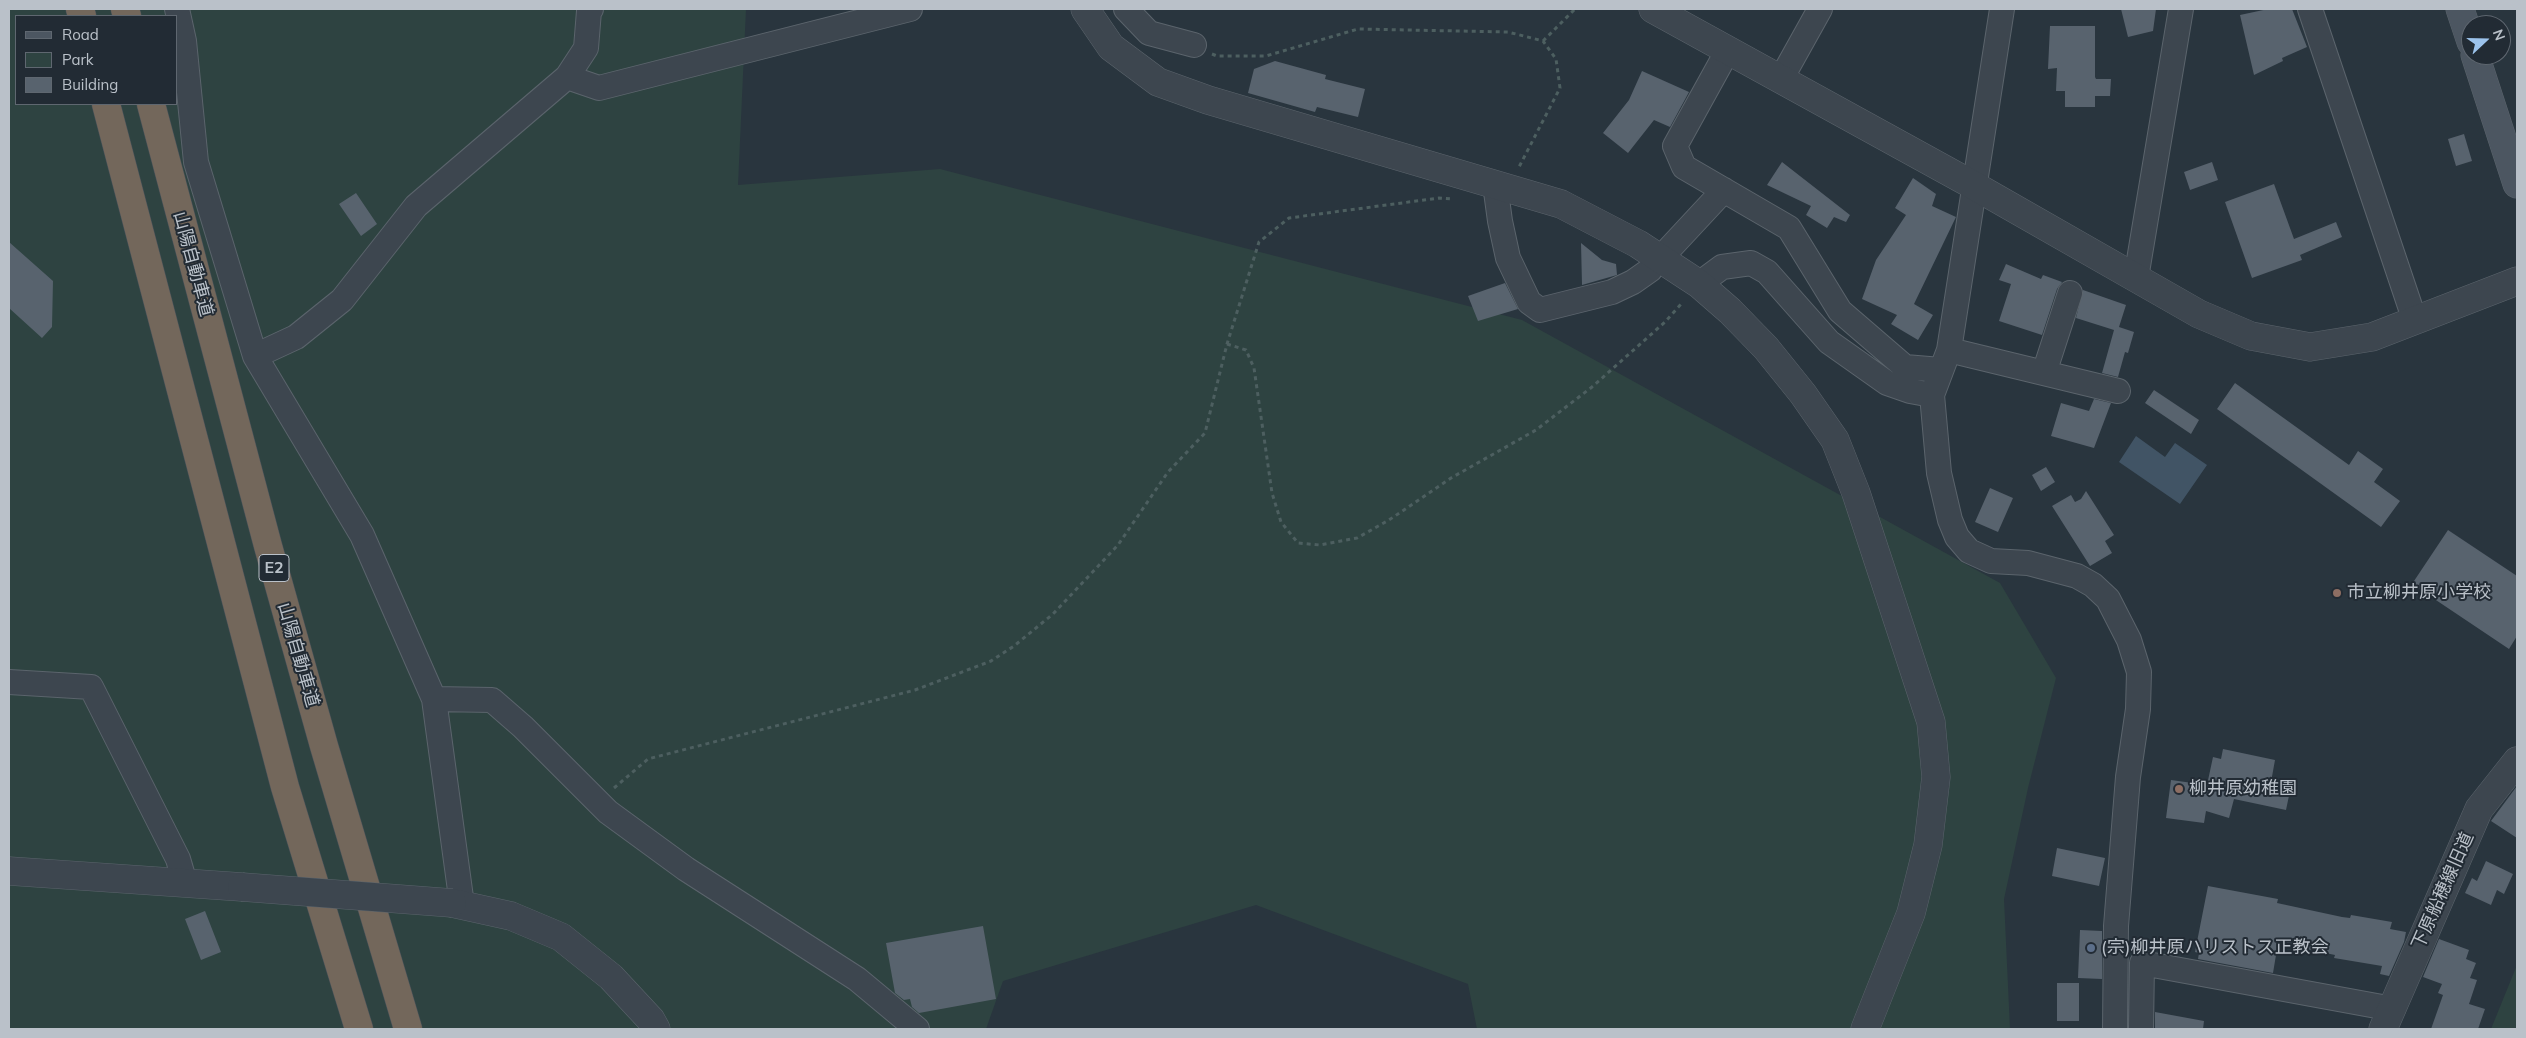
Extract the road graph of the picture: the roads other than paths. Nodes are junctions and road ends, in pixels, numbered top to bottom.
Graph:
1 (177, 9) edge
2 (589, 9) edge
3 (910, 9) edge
4 (1085, 9) edge
5 (1126, 9) edge
6 (1654, 9) edge
7 (1820, 9) edge
8 (2002, 9) edge
9 (2181, 9) edge
10 (2310, 9) edge
11 (1194, 45) road end
12 (1728, 50) junction
13 (2478, 65) edge
14 (567, 77) junction
15 (1781, 79) junction
16 (106, 105) edge
17 (150, 105) edge
18 (2517, 184) edge
19 (1973, 185) junction
20 (1502, 186) junction
21 (1724, 190) junction
22 (1670, 248) dead end
23 (1650, 270) dead end
24 (2136, 278) junction
25 (2517, 281) edge
26 (1700, 284) junction
27 (2070, 293) dead end
28 (2415, 321) junction
29 (255, 356) junction
30 (1945, 360) junction
31 (2044, 373) junction
32 (2118, 391) dead end
33 (1932, 395) junction
34 (9, 682) edge
35 (434, 699) junction
36 (2517, 761) edge
37 (9, 871) edge
38 (185, 883) junction
39 (457, 904) junction
40 (2388, 1019) edge
41 (359, 1029) edge
42 (408, 1029) edge
43 (656, 1029) edge
44 (917, 1029) edge
45 (1865, 1029) edge
46 (2115, 1029) edge
47 (2141, 1029) edge

1 - 29 street
2 - 14 street
3 - 14 street
4 - 20 street
5 - 11 street
6 - 12 street
7 - 15 street
8 - 19 street
9 - 24 street
10 - 28 street
12 - 15 street
12 - 21 street
13 - 18 main road
14 - 29 street
15 - 19 street
16 - 41 highway
17 - 42 highway, 山陽自動車道 / E2
19 - 24 street
19 - 30 street
20 - 23 street
20 - 26 street
21 - 22 street
21 - 30 street
24 - 28 street
25 - 28 street
26 - 33 street
26 - 45 street
27 - 31 street
29 - 35 street
30 - 31 street
30 - 33 street
31 - 32 street
33 - 46 street
34 - 38 street
35 - 39 street
35 - 44 street
36 - 40 street, 下原船穂線旧道
37 - 38 street
38 - 39 street, bridge
39 - 43 street
40 - 47 street

